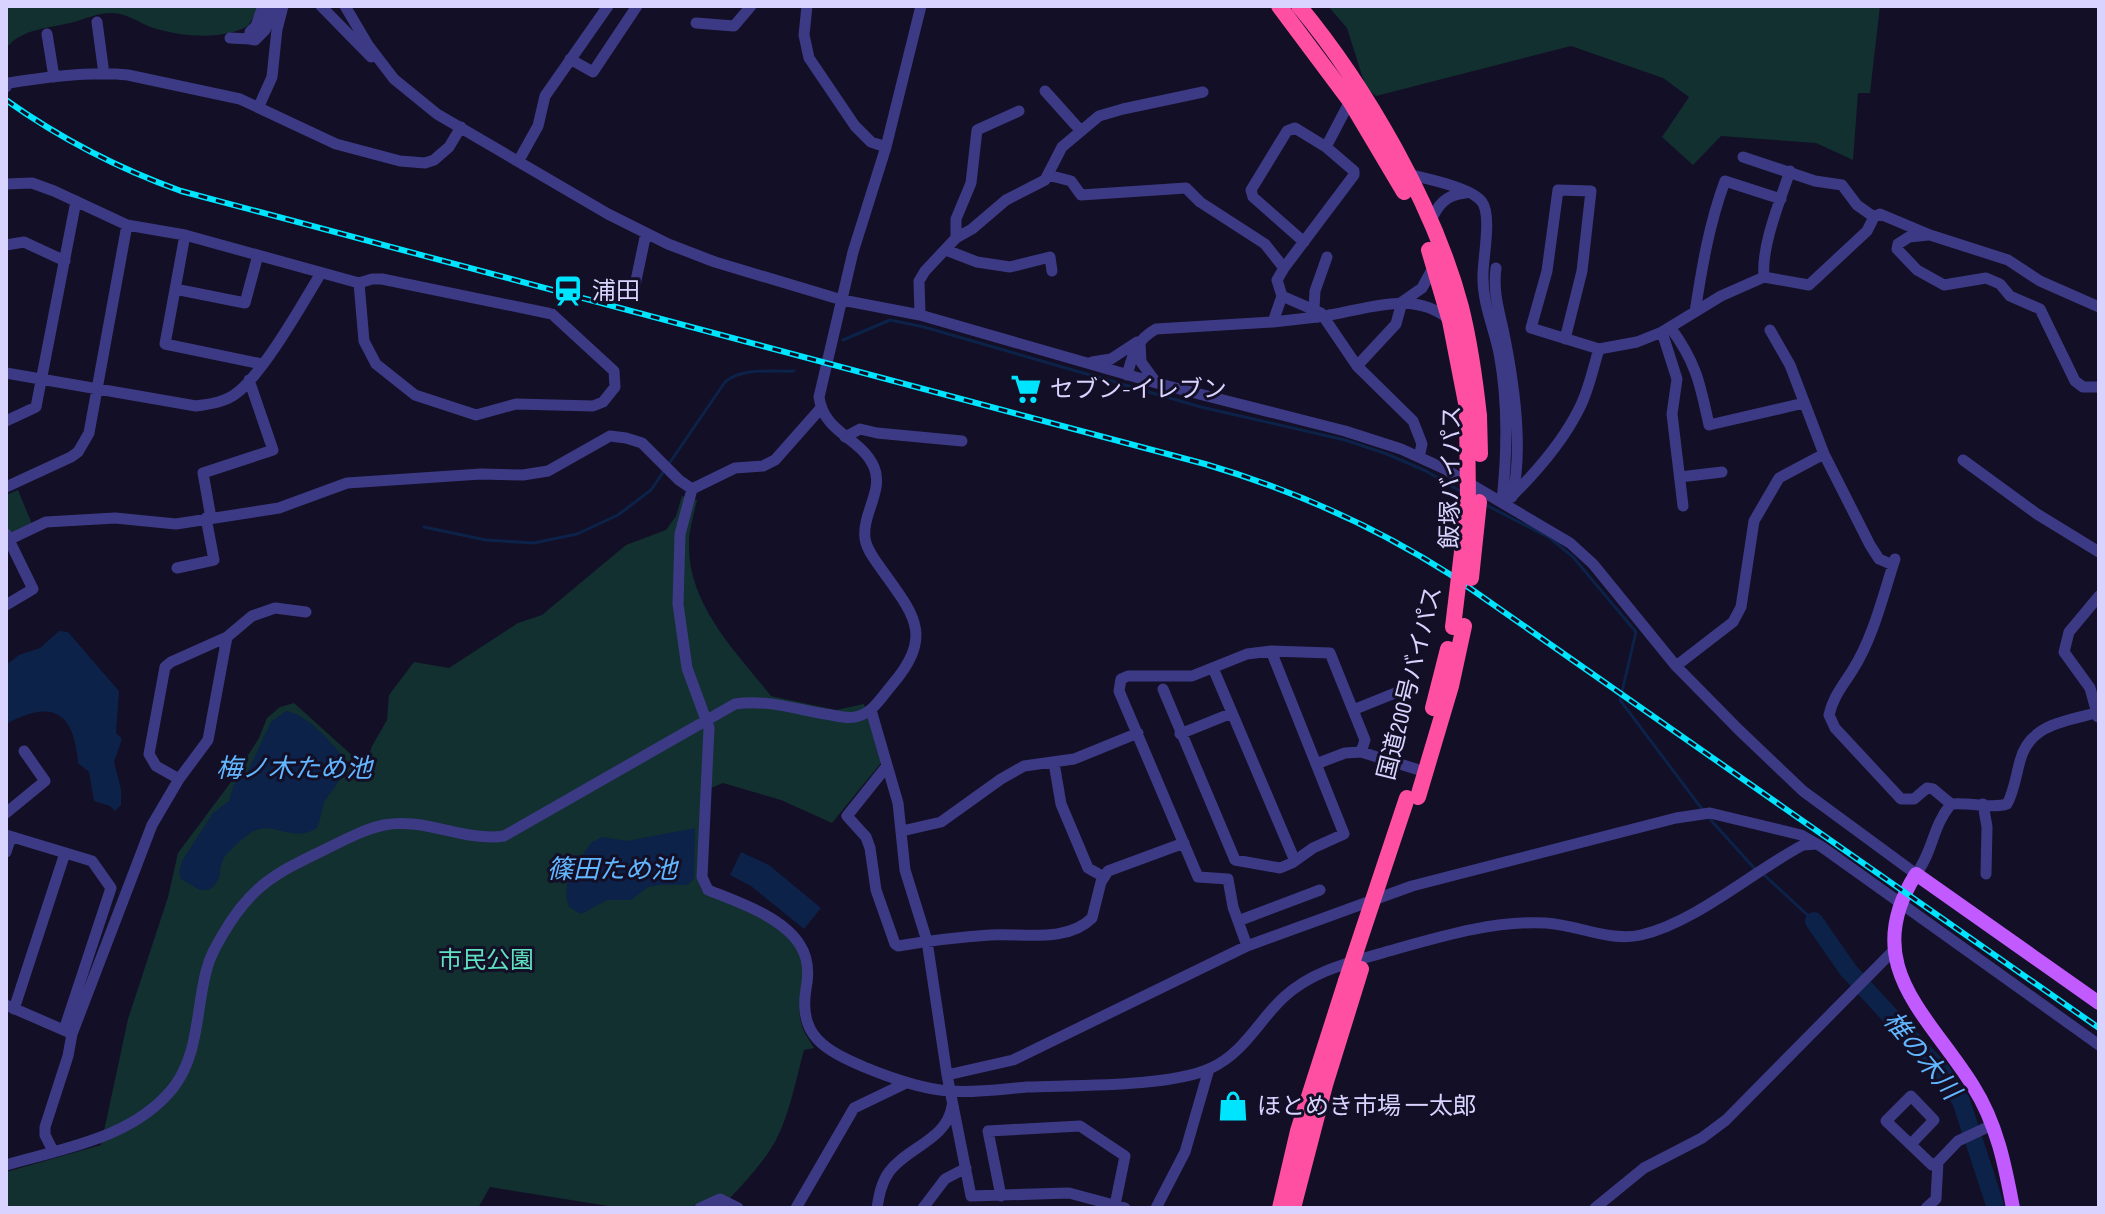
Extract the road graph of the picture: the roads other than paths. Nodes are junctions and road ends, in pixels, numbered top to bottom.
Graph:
1 (263, 6) edge
2 (274, 6) edge
3 (283, 6) edge
4 (321, 6) edge
5 (345, 6) edge
6 (608, 6) edge
7 (637, 6) edge
8 (751, 6) edge
9 (807, 6) edge
10 (921, 6) edge
11 (1279, 6) edge
12 (1299, 6) edge
13 (97, 22) dead end
14 (696, 23) dead end
15 (47, 34) dead end
16 (230, 38) dead end
17 (250, 39) junction
18 (570, 59) junction
19 (104, 74) junction
20 (56, 78) junction
21 (394, 79) junction
22 (6, 87) edge
23 (1045, 91) dead end
24 (1203, 92) dead end
25 (1350, 101) junction
26 (259, 106) junction
27 (1019, 111) dead end
28 (461, 127) junction
29 (1080, 130) junction
30 (886, 147) junction
31 (1326, 147) junction
32 (1743, 157) dead end
33 (519, 160) junction
34 (1790, 171) junction
35 (1408, 174) junction
36 (1048, 175) junction
37 (6, 184) edge
38 (1470, 193) junction
39 (1781, 199) junction
40 (76, 201) junction
41 (1874, 217) junction
42 (1430, 222) junction
43 (127, 225) junction
44 (646, 233) junction
45 (185, 235) junction
46 (1930, 235) junction
47 (956, 238) junction
48 (1304, 242) junction
49 (6, 245) edge
50 (946, 250) junction
51 (258, 255) junction
52 (1327, 257) dead end
53 (65, 261) junction
54 (1435, 265) junction
55 (1284, 268) junction
56 (1496, 268) dead end
57 (1052, 271) dead end
58 (321, 273) junction
59 (1764, 277) junction
60 (359, 283) junction
61 (175, 289) junction
62 (634, 290) dead end
63 (1282, 296) junction
64 (842, 300) junction
65 (1402, 302) junction
66 (2099, 307) edge
67 (1316, 312) junction
68 (1695, 312) junction
69 (920, 315) junction
70 (1450, 321) junction
71 (1273, 322) junction
72 (1666, 330) junction
73 (1770, 330) dead end
74 (1141, 339) junction
75 (1565, 339) junction
76 (1599, 349) junction
77 (1087, 363) junction
78 (262, 364) junction
79 (1357, 366) junction
80 (6, 373) edge
81 (1127, 375) junction
82 (42, 379) junction
83 (249, 380) junction
84 (1160, 384) junction
85 (2099, 387) edge
86 (97, 389) junction
87 (1804, 403) junction
88 (821, 408) junction
89 (1473, 412) junction
90 (6, 421) edge
91 (845, 437) junction
92 (962, 441) dead end
93 (1824, 454) junction
94 (1419, 457) junction
95 (1963, 460) dead end
96 (1722, 472) dead end
97 (1680, 477) junction
98 (6, 487) edge
99 (692, 489) junction
100 (1507, 501) junction
101 (1683, 506) dead end
102 (209, 518) junction
103 (7, 538) edge
104 (2099, 552) edge
105 (177, 568) dead end
106 (2099, 596) edge
107 (6, 605) edge
108 (306, 612) dead end
109 (1459, 627) junction
110 (227, 637) junction
111 (1271, 651) junction
112 (1676, 666) junction
113 (1213, 668) junction
114 (1163, 689) dead end
115 (1400, 691) dead end
116 (871, 710) junction
117 (1353, 710) junction
118 (1232, 713) junction
119 (2097, 715) edge
120 (704, 721) junction
121 (1138, 733) junction
122 (1180, 734) junction
123 (24, 751) dead end
124 (1361, 752) junction
125 (1054, 763) junction
126 (1316, 764) junction
127 (887, 766) junction
128 (1416, 769) junction
129 (179, 779) junction
130 (1413, 798) junction
131 (1951, 804) junction
132 (1983, 804) junction
133 (6, 813) edge
134 (902, 831) junction
135 (8, 836) edge
136 (1184, 843) junction
137 (1817, 844) junction
138 (6, 852) edge
139 (65, 853) junction
140 (1295, 861) junction
141 (1916, 874) junction
142 (1986, 874) dead end
143 (1104, 877) junction
144 (1285, 888) dead end
145 (1320, 890) dead end
146 (1900, 901) junction
147 (1287, 903) junction
148 (1238, 921) junction
149 (927, 941) junction
150 (1247, 946) junction
151 (1896, 948) junction
152 (2099, 1003) edge
153 (10, 1007) edge
154 (68, 1032) junction
155 (2099, 1045) edge
156 (1209, 1069) junction
157 (947, 1075) junction
158 (906, 1083) junction
159 (952, 1096) junction
160 (1992, 1125) junction
161 (1911, 1144) dead end
162 (53, 1151) junction
163 (1938, 1162) junction
164 (6, 1165) edge
165 (966, 1168) junction
166 (971, 1196) junction
167 (1001, 1196) junction
168 (1120, 1206) edge
169 (700, 1208) edge
170 (738, 1208) edge
171 (796, 1208) edge
172 (877, 1208) edge
173 (923, 1208) edge
174 (963, 1208) edge
175 (1156, 1208) edge
176 (1280, 1208) edge
177 (1293, 1208) edge
178 (1595, 1208) edge
179 (1926, 1208) edge
180 (2013, 1208) edge

1 - 17 street
2 - 17 street
3 - 26 street
4 - 21 street
5 - 21 street
6 - 18 street
7 - 18 street
8 - 14 street
9 - 30 street
10 - 30 street
11 - 25 highway, 国道200号バイパス
12 - 35 highway, 飯塚バイパス
13 - 19 street
15 - 20 street
16 - 17 street
18 - 33 street
19 - 20 street
19 - 26 street
20 - 22 street
21 - 28 street
23 - 29 street
24 - 29 street
25 - 31 street
25 - 54 highway, 国道200号バイパス
26 - 28 street
27 - 47 street
28 - 33 street
29 - 36 street
30 - 64 street
31 - 48 street
31 - 48 street
32 - 34 street
33 - 44 street
34 - 39 street
34 - 41 street
35 - 38 street
35 - 42 highway, 飯塚バイパス
36 - 47 street
36 - 55 street
37 - 40 street
38 - 42 street
38 - 100 street
39 - 59 street
39 - 68 street
40 - 43 street
40 - 53 street
41 - 46 street
41 - 59 street
42 - 89 highway, 飯塚バイパス
43 - 45 street
43 - 86 street
44 - 62 street
44 - 64 street
45 - 51 street
45 - 61 street
46 - 66 street
46 - 85 street
47 - 50 street
48 - 55 street
49 - 53 street
50 - 57 street
50 - 69 street
51 - 58 street
51 - 61 street
52 - 67 street
53 - 82 street
54 - 65 street
54 - 70 highway, 国道200号バイパス
55 - 63 street
56 - 100 street
58 - 60 street
58 - 78 street
59 - 68 street
60 - 60 street
61 - 78 street
63 - 67 street
63 - 71 street
64 - 69 street
64 - 88 street
65 - 67 street, bridge
65 - 70 street
65 - 79 street
67 - 71 street
67 - 79 street
68 - 72 street
69 - 77 street
70 - 89 highway, 国道200号バイパス
71 - 74 street
72 - 76 street
72 - 87 street
72 - 97 street
73 - 87 street
74 - 77 street
74 - 81 street
74 - 84 street
75 - 75 street
75 - 76 street
76 - 100 street
77 - 81 street
78 - 83 street
79 - 94 street
80 - 82 street
81 - 84 street
82 - 86 street
82 - 90 street
83 - 86 street
83 - 102 street
84 - 94 street
86 - 98 street
87 - 93 street
88 - 91 street
88 - 99 street
89 - 109 highway, 国道200号バイパス, bridge
91 - 92 street
91 - 116 street
93 - 112 street
93 - 131 street
94 - 100 street
95 - 104 street
96 - 97 street
97 - 101 street
99 - 102 street
99 - 120 street
100 - 112 street
102 - 103 street
102 - 105 street
103 - 107 street
106 - 119 street
108 - 110 street
109 - 128 highway, 国道200号バイパス
109 - 130 highway
110 - 129 street
110 - 129 street
111 - 113 street
111 - 117 street
111 - 126 street
112 - 141 street
113 - 118 street
113 - 121 street
114 - 122 street
115 - 117 street
116 - 120 street
116 - 127 street
117 - 124 street
118 - 122 street
118 - 140 street
119 - 132 street
120 - 158 street
120 - 162 street
121 - 125 street
121 - 136 street
122 - 140 street
123 - 133 street
124 - 126 street
124 - 128 street
125 - 134 street
125 - 143 street
126 - 140 street
127 - 134 street
127 - 149 street
128 - 130 highway, 国道200号バイパス
129 - 154 street
130 - 176 highway, 国道200号バイパス, bridge
130 - 177 highway
131 - 132 street
131 - 141 street
132 - 142 street
134 - 149 street
135 - 138 street
135 - 139 street
136 - 143 street
136 - 148 street
137 - 146 street
137 - 150 street
137 - 156 street
139 - 153 street
139 - 154 street
141 - 146 main road
141 - 152 main road
143 - 149 street
144 - 147 street
145 - 147 street
146 - 151 main road
146 - 155 street
147 - 148 street
148 - 150 street
149 - 157 street
150 - 157 street
151 - 160 main road
151 - 178 street
153 - 154 street
154 - 162 street
156 - 159 street
156 - 175 street
157 - 159 street
158 - 159 street
158 - 171 street
159 - 165 street
159 - 172 street
160 - 163 street
160 - 180 main road
161 - 163 street
162 - 164 street
163 - 179 street
165 - 166 street
165 - 173 street
166 - 167 street
166 - 174 street
167 - 168 street
167 - 168 street
169 - 170 street

